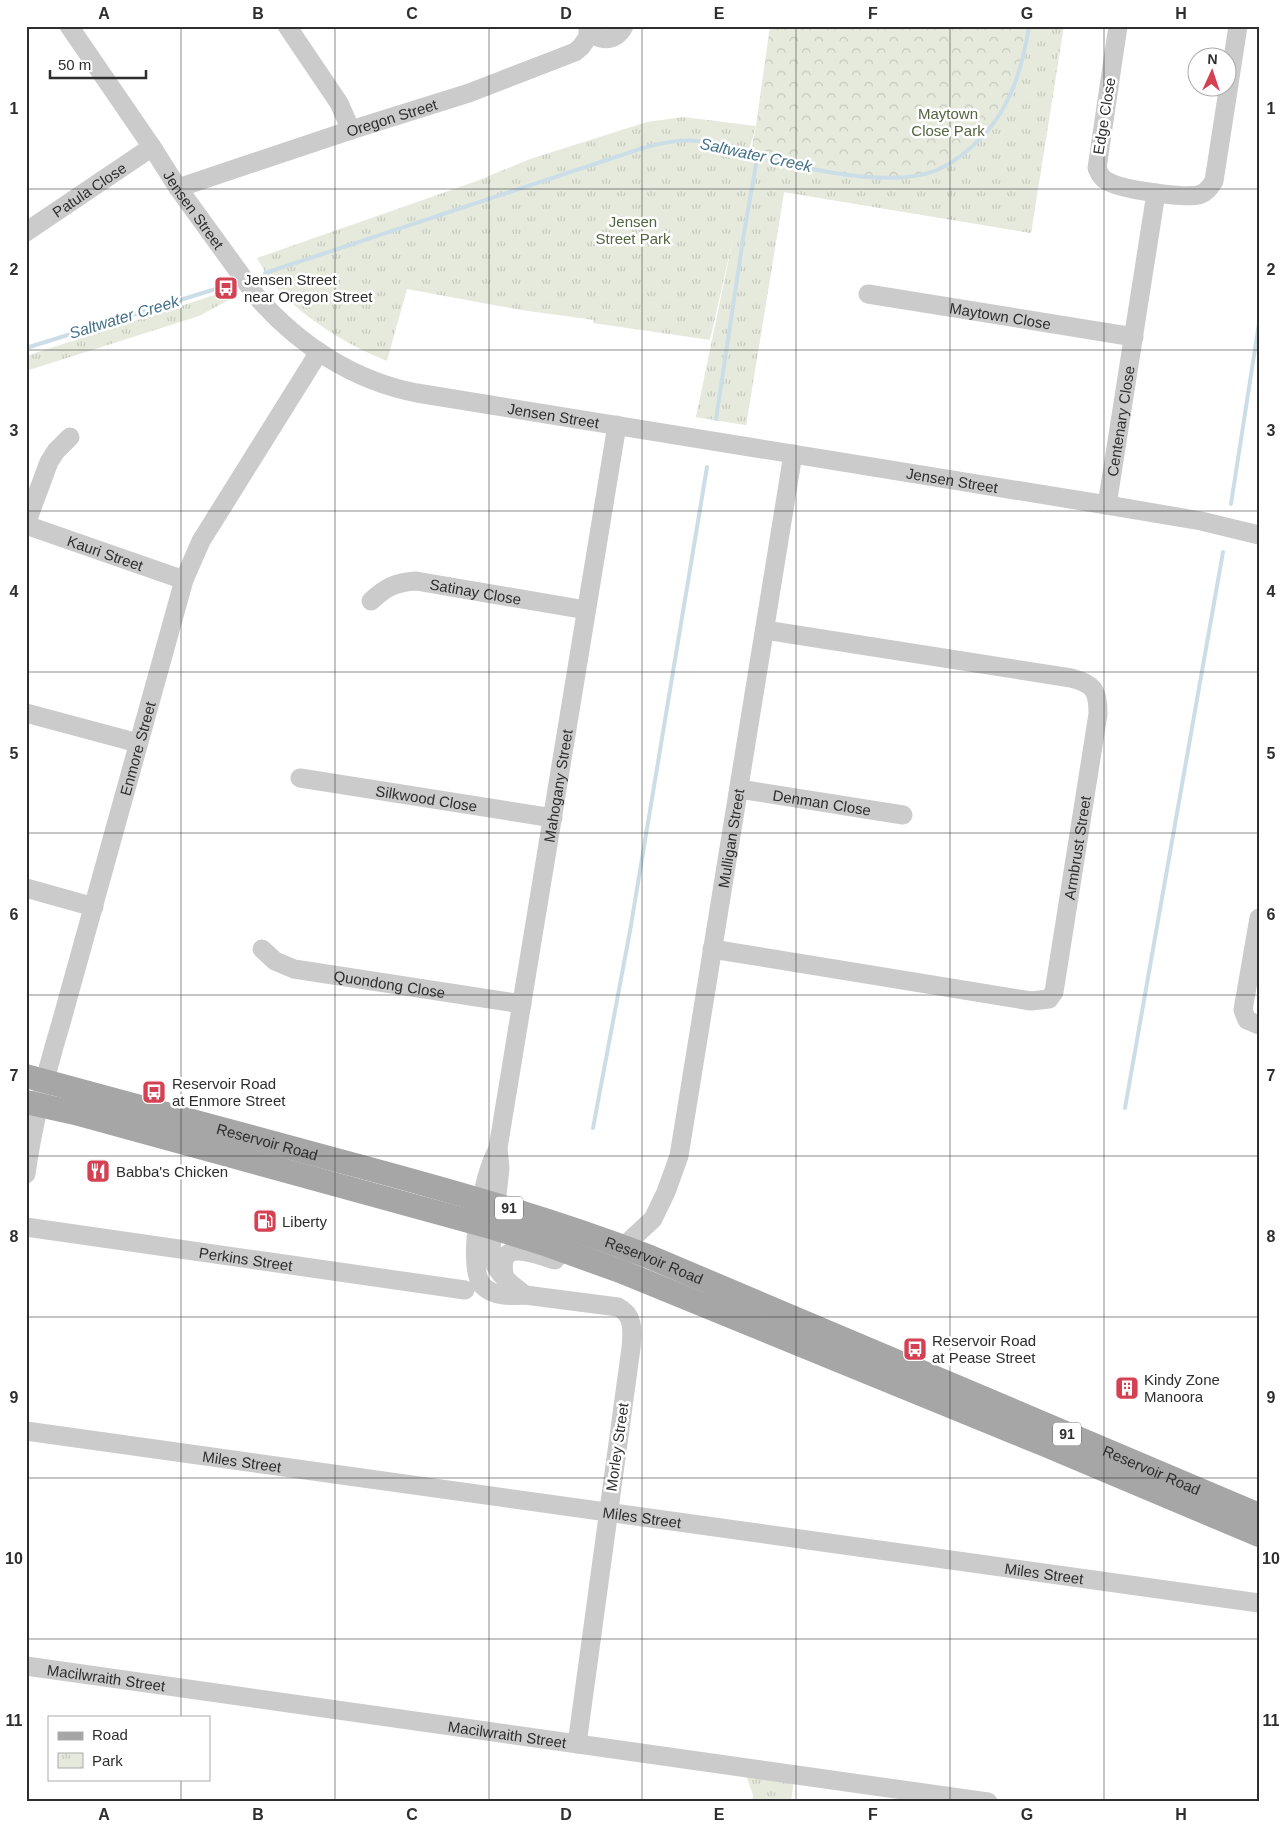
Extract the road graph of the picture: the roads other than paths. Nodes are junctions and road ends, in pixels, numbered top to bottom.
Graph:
1 (69, 26) edge
2 (287, 26) edge
3 (1118, 26) edge
4 (1238, 26) edge
5 (588, 27) edge
6 (619, 32) edge
7 (575, 52) junction
8 (351, 130) junction
9 (152, 147) junction
10 (178, 188) junction
11 (1156, 193) junction
12 (26, 232) edge
13 (868, 294) dead end
14 (1134, 337) junction
15 (319, 352) junction
16 (617, 425) junction
17 (70, 437) dead end
18 (793, 454) junction
19 (1107, 505) junction
20 (1202, 521) junction
21 (26, 524) edge
22 (1259, 526) edge
23 (1259, 535) edge
24 (184, 580) junction
25 (371, 600) dead end
26 (586, 610) junction
27 (765, 630) junction
28 (26, 713) edge
29 (138, 743) junction
30 (300, 778) dead end
31 (739, 789) junction
32 (903, 815) dead end
33 (553, 818) junction
34 (26, 888) edge
35 (94, 907) junction
36 (1259, 918) edge
37 (262, 949) dead end
38 (712, 949) junction
39 (522, 1004) junction
40 (1259, 1025) edge
41 (35, 1078) edge
42 (32, 1104) edge
43 (26, 1174) edge
44 (489, 1202) junction
45 (652, 1219) junction
46 (486, 1226) junction
47 (26, 1227) edge
48 (623, 1247) junction
49 (650, 1257) junction
50 (620, 1271) junction
51 (505, 1278) junction
52 (466, 1290) dead end
53 (525, 1295) junction
54 (26, 1431) edge
55 (1178, 1481) junction
56 (1259, 1501) edge
57 (608, 1511) junction
58 (1259, 1514) edge
59 (1259, 1535) edge
60 (1259, 1602) edge
61 (26, 1666) edge
62 (577, 1744) junction
63 (988, 1802) edge

1 - 9 street, Jensen Street
2 - 8 street
3 - 11 street, Edge Close
4 - 11 street, Edge Close
5 - 6 street
5 - 7 street
6 - 7 street, Oregon Street
7 - 8 street, Oregon Street
8 - 10 street, Oregon Street
9 - 10 street, Jensen Street
9 - 12 street, Patula Close
10 - 15 street, Jensen Street
11 - 14 street
13 - 14 street, Maytown Close
14 - 19 street, Centenary Close
15 - 16 street, Jensen Street
15 - 24 street, Enmore Street
16 - 18 street, Jensen Street
16 - 26 street, Mahogany Street
17 - 21 street
18 - 19 street, Jensen Street
18 - 27 street, Mulligan Street
19 - 20 street, Jensen Street
20 - 22 street, Jensen Street
20 - 23 street, Jensen Street
21 - 24 street, Kauri Street
24 - 29 street, Enmore Street
25 - 26 street, Satinay Close
26 - 33 street, Mahogany Street
27 - 31 street, Mulligan Street
27 - 38 street, Armbrust Street
28 - 29 street
29 - 35 street, Enmore Street
30 - 33 street, Silkwood Close
31 - 32 street, Denman Close
31 - 38 street, Mulligan Street
33 - 39 street, Mahogany Street
34 - 35 street
35 - 41 street, Enmore Street
36 - 40 street
37 - 39 street, Quondong Close
38 - 45 street, Mulligan Street
39 - 44 street, Mahogany Street
41 - 42 street, Enmore Street
41 - 44 main road, Reservoir Road / 91
42 - 43 street, Enmore Street
42 - 46 main road, Reservoir Road / 91
44 - 46 street, Morley Street
44 - 48 main road, Reservoir Road / 91
45 - 48 street, Mulligan Street
45 - 49 street, Mulligan Street
46 - 50 main road, Reservoir Road / 91
46 - 51 street, Morley Street
46 - 53 street, Morley Street
47 - 52 street, Perkins Street
48 - 49 main road, Reservoir Road / 91
49 - 55 main road, Reservoir Road / 91
50 - 51 street
50 - 59 main road, Reservoir Road / 91
51 - 53 street, Morley Street
53 - 57 street, Morley Street
54 - 57 street, Miles Street
55 - 56 main road
55 - 58 main road, Reservoir Road / 91
57 - 60 street, Miles Street
57 - 62 street, Morley Street
61 - 62 street, Macilwraith Street
62 - 63 street, Macilwraith Street

